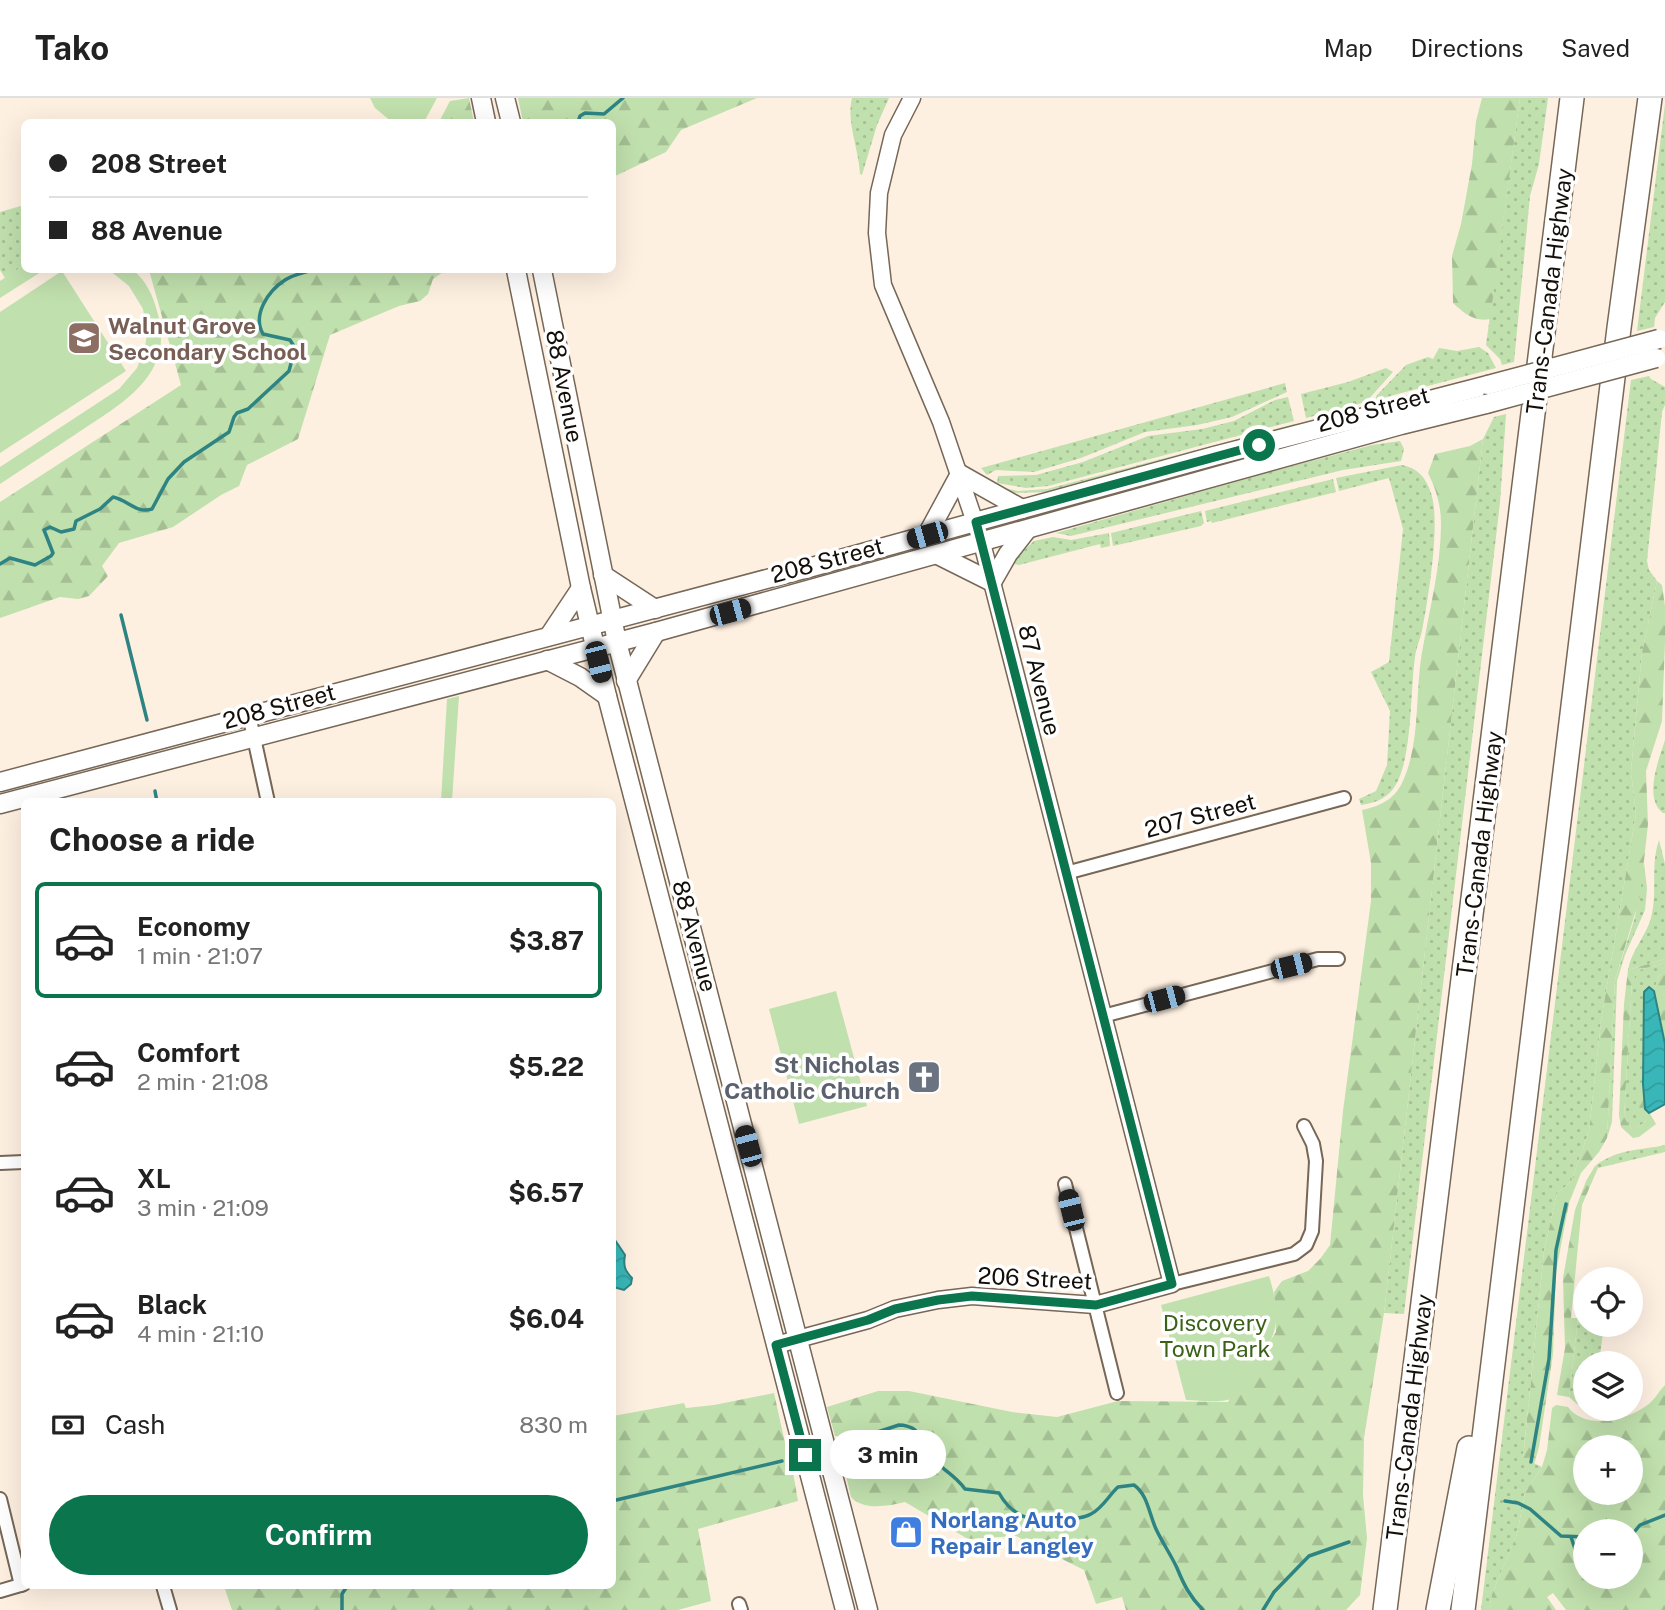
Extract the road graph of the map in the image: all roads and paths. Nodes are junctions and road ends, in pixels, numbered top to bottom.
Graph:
1 (481, 98) edge
2 (505, 98) edge
3 (912, 98) edge
4 (1573, 98) edge
5 (1650, 98) edge
6 (485, 119) edge
7 (510, 119) edge
8 (517, 273) edge
9 (543, 273) edge
10 (1661, 348) edge
11 (960, 474) junction
12 (1022, 509) junction
13 (976, 522) junction
14 (1026, 531) junction
15 (927, 535) junction
16 (982, 543) junction
17 (937, 555) junction
18 (603, 575) junction
19 (992, 582) junction
20 (581, 588) junction
21 (655, 609) junction
22 (612, 620) junction
23 (590, 625) junction
24 (656, 632) junction
25 (549, 636) junction
26 (617, 642) junction
27 (595, 648) junction
28 (547, 660) junction
29 (626, 681) junction
30 (607, 696) junction
31 (249, 715) junction
32 (254, 738) junction
33 (0, 782) edge
34 (23, 798) edge
35 (267, 798) edge
36 (1344, 798) dead end
37 (21, 799) edge
38 (0, 804) edge
39 (1066, 873) junction
40 (1338, 959) dead end
41 (1103, 1016) junction
42 (1304, 1126) dead end
43 (723, 1144) junction
44 (21, 1162) edge
45 (0, 1163) edge
46 (1065, 1184) dead end
47 (776, 1251) junction
48 (1505, 1270) junction
49 (1172, 1284) junction
50 (1096, 1305) junction
51 (799, 1338) junction
52 (776, 1345) junction
53 (1117, 1393) dead end
54 (0, 1499) edge
55 (1398, 1510) junction
56 (21, 1578) edge
57 (21, 1586) edge
58 (164, 1589) edge
59 (0, 1591) edge
60 (170, 1610) edge
61 (845, 1610) edge
62 (868, 1610) edge
63 (1385, 1610) edge
64 (1391, 1610) edge
65 (1438, 1610) edge
66 (1463, 1610) edge

1 - 6 main road
2 - 7 main road
3 - 11 street, 87 Avenue
4 - 55 highway, Trans-Canada Highway
5 - 48 highway
8 - 20 main road, 88 Avenue
9 - 18 main road, 88 Avenue
10 - 12 main road, 208 Street, bridge
10 - 14 main road, 208 Street, bridge
11 - 12 main road
11 - 13 street, 87 Avenue
11 - 15 main road
12 - 13 main road, 208 Street
13 - 15 main road, 208 Street
13 - 16 street, 87 Avenue
14 - 16 main road, 208 Street
14 - 19 main road
15 - 21 main road, 208 Street
16 - 17 main road, 208 Street
16 - 19 street, 87 Avenue
17 - 19 main road
17 - 24 main road, 208 Street
18 - 21 main road
18 - 22 main road, 88 Avenue
19 - 39 street, 87 Avenue
20 - 23 main road, 88 Avenue
20 - 25 main road
21 - 22 main road, 208 Street
22 - 23 main road, 208 Street
22 - 26 main road, 88 Avenue
23 - 25 main road, 208 Street
23 - 27 main road, 88 Avenue
24 - 26 main road, 208 Street
24 - 29 main road
25 - 31 main road, 208 Street
26 - 27 main road, 208 Street
26 - 29 main road, 88 Avenue
27 - 28 main road, 208 Street
27 - 30 main road, 88 Avenue
28 - 30 main road
28 - 32 main road, 208 Street
29 - 47 main road, 88 Avenue
30 - 43 main road, 88 Avenue
31 - 32 street
31 - 33 main road, 208 Street
32 - 34 main road, 208 Street
32 - 35 street
36 - 39 street, 207 Street
37 - 38 main road, 208 Street
39 - 41 street, 87 Avenue
40 - 41 street
41 - 49 street, 87 Avenue
42 - 49 street, 206 Street
43 - 47 main road
43 - 52 main road, 88 Avenue
44 - 45 street
46 - 50 street
47 - 51 main road, 88 Avenue
48 - 65 highway
48 - 66 highway
49 - 50 street, 206 Street
50 - 51 street, 206 Street
50 - 53 street
51 - 52 street, 206 Street
51 - 62 main road, 88 Avenue
52 - 61 main road, 88 Avenue
54 - 56 street
55 - 63 highway, Trans-Canada Highway
55 - 64 highway
57 - 59 street
58 - 60 street

